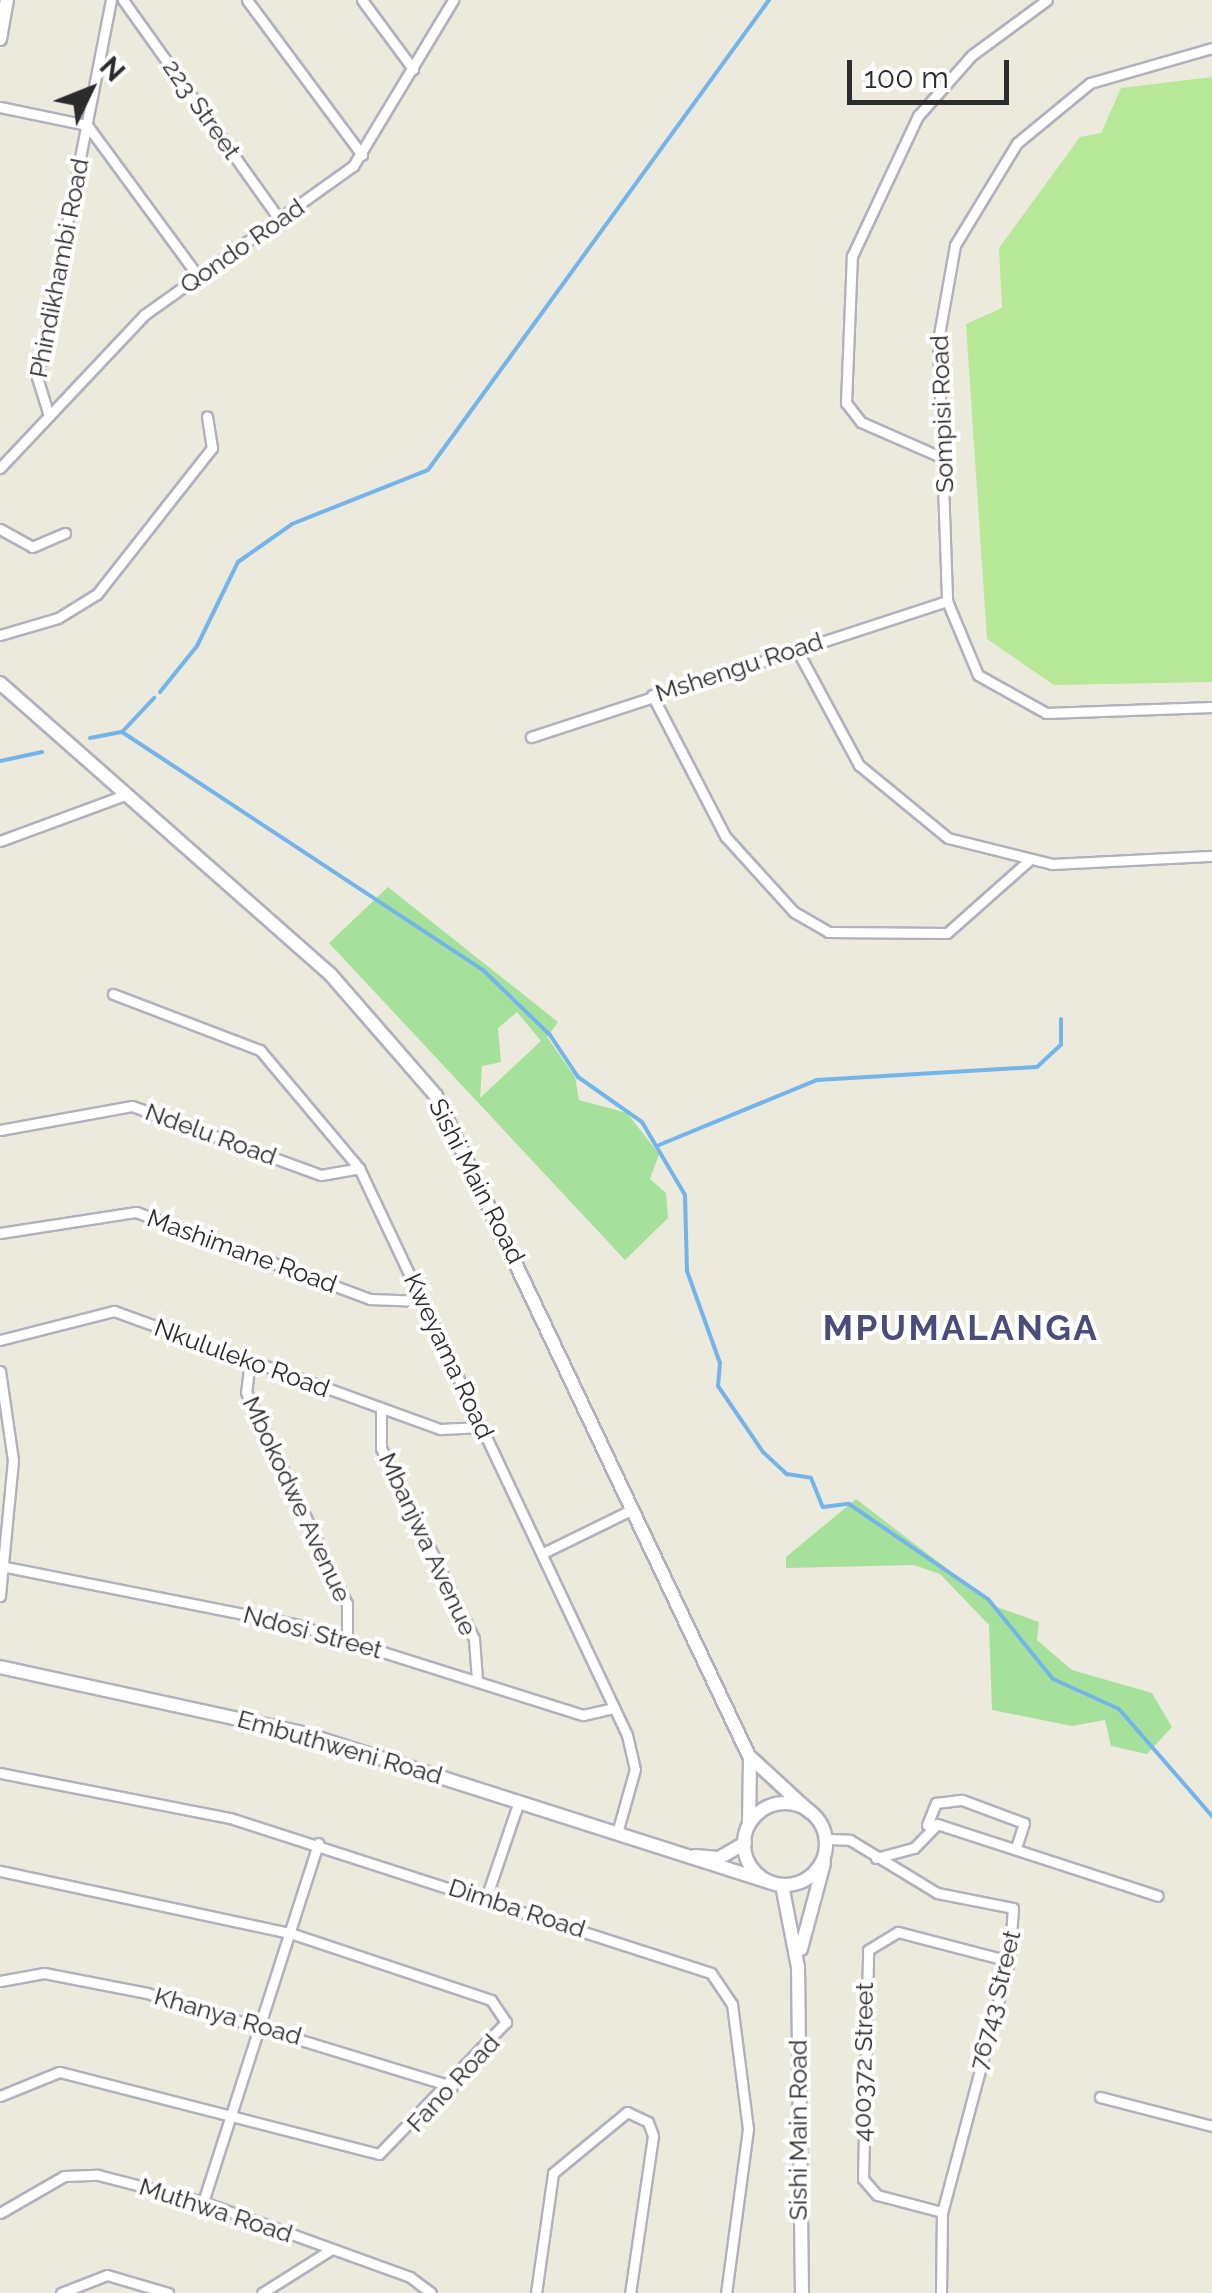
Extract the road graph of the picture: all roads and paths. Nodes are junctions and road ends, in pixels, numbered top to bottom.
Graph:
1 (7, 0) edge
2 (111, 0) edge
3 (123, 0) edge
4 (247, 0) edge
5 (362, 0) edge
6 (453, 0) edge
7 (1047, 0) edge
8 (0, 39) edge
9 (1212, 48) edge
10 (413, 68) junction
11 (0, 107) edge
12 (87, 125) junction
13 (362, 155) junction
14 (280, 220) junction
15 (198, 276) junction
16 (49, 416) junction
17 (207, 416) dead end
18 (943, 458) junction
19 (0, 468) edge
20 (0, 529) edge
21 (65, 532) dead end
22 (948, 601) junction
23 (0, 634) edge
24 (796, 648) junction
25 (0, 683) edge
26 (652, 695) junction
27 (1212, 707) edge
28 (531, 736) dead end
29 (125, 796) junction
30 (0, 841) edge
31 (1212, 856) edge
32 (1028, 861) junction
33 (113, 994) dead end
34 (0, 1130) edge
35 (358, 1168) junction
36 (0, 1233) edge
37 (424, 1301) junction
38 (0, 1340) edge
39 (250, 1361) junction
40 (0, 1372) edge
41 (381, 1409) junction
42 (483, 1427) junction
43 (634, 1508) junction
44 (542, 1553) junction
45 (6, 1566) junction
46 (0, 1596) edge
47 (347, 1639) junction
48 (0, 1667) edge
49 (477, 1680) junction
50 (614, 1708) junction
51 (749, 1756) junction
52 (0, 1773) edge
53 (519, 1801) junction
54 (810, 1812) junction
55 (928, 1825) junction
56 (748, 1827) junction
57 (617, 1832) junction
58 (826, 1838) junction
59 (744, 1842) junction
60 (318, 1843) junction
61 (1016, 1847) junction
62 (672, 1852) junction
63 (825, 1856) junction
64 (876, 1858) junction
65 (0, 1871) edge
66 (776, 1883) junction
67 (1158, 1896) dead end
68 (486, 1898) junction
69 (290, 1933) junction
70 (1008, 1961) junction
71 (798, 1966) junction
72 (0, 1981) edge
73 (261, 2022) junction
74 (452, 2086) junction
75 (0, 2096) edge
76 (1100, 2097) dead end
77 (229, 2112) junction
78 (1212, 2126) edge
79 (203, 2202) junction
80 (942, 2212) junction
81 (0, 2213) edge
82 (332, 2249) junction
83 (61, 2293) edge
84 (168, 2293) edge
85 (262, 2293) edge
86 (431, 2293) edge
87 (536, 2293) edge
88 (630, 2293) edge
89 (726, 2293) edge
90 (802, 2293) edge
91 (941, 2293) edge

1 - 8 street
2 - 12 street, Phindikhambi Road
3 - 14 street, 223 Street
4 - 13 street
5 - 10 street
6 - 10 street, Qondo Road
7 - 18 street
9 - 18 street, Sompisi Road
10 - 13 street, Qondo Road
11 - 12 street
12 - 15 street
12 - 16 street, Phindikhambi Road
13 - 14 street, Qondo Road
14 - 15 street, Qondo Road
15 - 16 street, Qondo Road
16 - 19 street, Qondo Road
17 - 23 street
18 - 22 street, Sompisi Road
20 - 21 street
22 - 24 street, Mshengu Road
22 - 27 street, Sompisi Road
24 - 26 street, Mshengu Road
24 - 32 street
25 - 29 street, Sishi Main Road
26 - 28 street, Mshengu Road
26 - 32 street
29 - 30 street
29 - 43 street, Sishi Main Road
31 - 32 street
33 - 35 street, Kweyama Road
34 - 35 street, Ndelu Road
35 - 37 street, Kweyama Road
36 - 37 street, Mashimane Road
37 - 42 street, Kweyama Road
38 - 39 street, Nkululeko Road
39 - 41 street, Nkululeko Road
39 - 47 street, Mbokodwe Avenue
40 - 45 street
41 - 42 street, Nkululeko Road
41 - 49 street, Mbanjwa Avenue
42 - 44 street, Kweyama Road
43 - 44 street
43 - 51 street, Sishi Main Road
44 - 50 street, Kweyama Road
45 - 46 street
45 - 47 street, Ndosi Street
47 - 49 street, Ndosi Street
48 - 53 street, Embuthweni Road
49 - 50 street, Ndosi Street
50 - 57 street, Kweyama Road
51 - 54 street, Sishi Main Road
51 - 56 street, Sishi Main Road
52 - 60 street, Dimba Road
53 - 57 street, Embuthweni Road
53 - 68 street
54 - 56 street
54 - 58 street
55 - 61 street
55 - 61 street
55 - 64 street
56 - 59 street
57 - 62 street, Embuthweni Road
58 - 63 street
58 - 64 street, 76743 Street
59 - 62 street, Embuthweni Road
59 - 66 street
60 - 68 street, Dimba Road
60 - 69 street
61 - 67 street
62 - 66 street, Embuthweni Road
63 - 66 street
63 - 71 street, Sishi Main Road
64 - 70 street, 76743 Street
65 - 69 street, Fano Road
66 - 71 street, Sishi Main Road
68 - 89 street, Dimba Road
69 - 73 street
69 - 74 street, Fano Road
70 - 80 street, 76743 Street
70 - 80 street, 400372 Street
71 - 90 street, Sishi Main Road
72 - 73 street, Khanya Road
73 - 74 street, Khanya Road
73 - 77 street
74 - 77 street, Fano Road
75 - 77 street, Fano Road
76 - 78 street
77 - 79 street
79 - 81 street, Muthwa Road
79 - 82 street, Muthwa Road
80 - 91 street, 76743 Street
82 - 85 street
82 - 86 street, Muthwa Road
83 - 84 street
87 - 88 street

